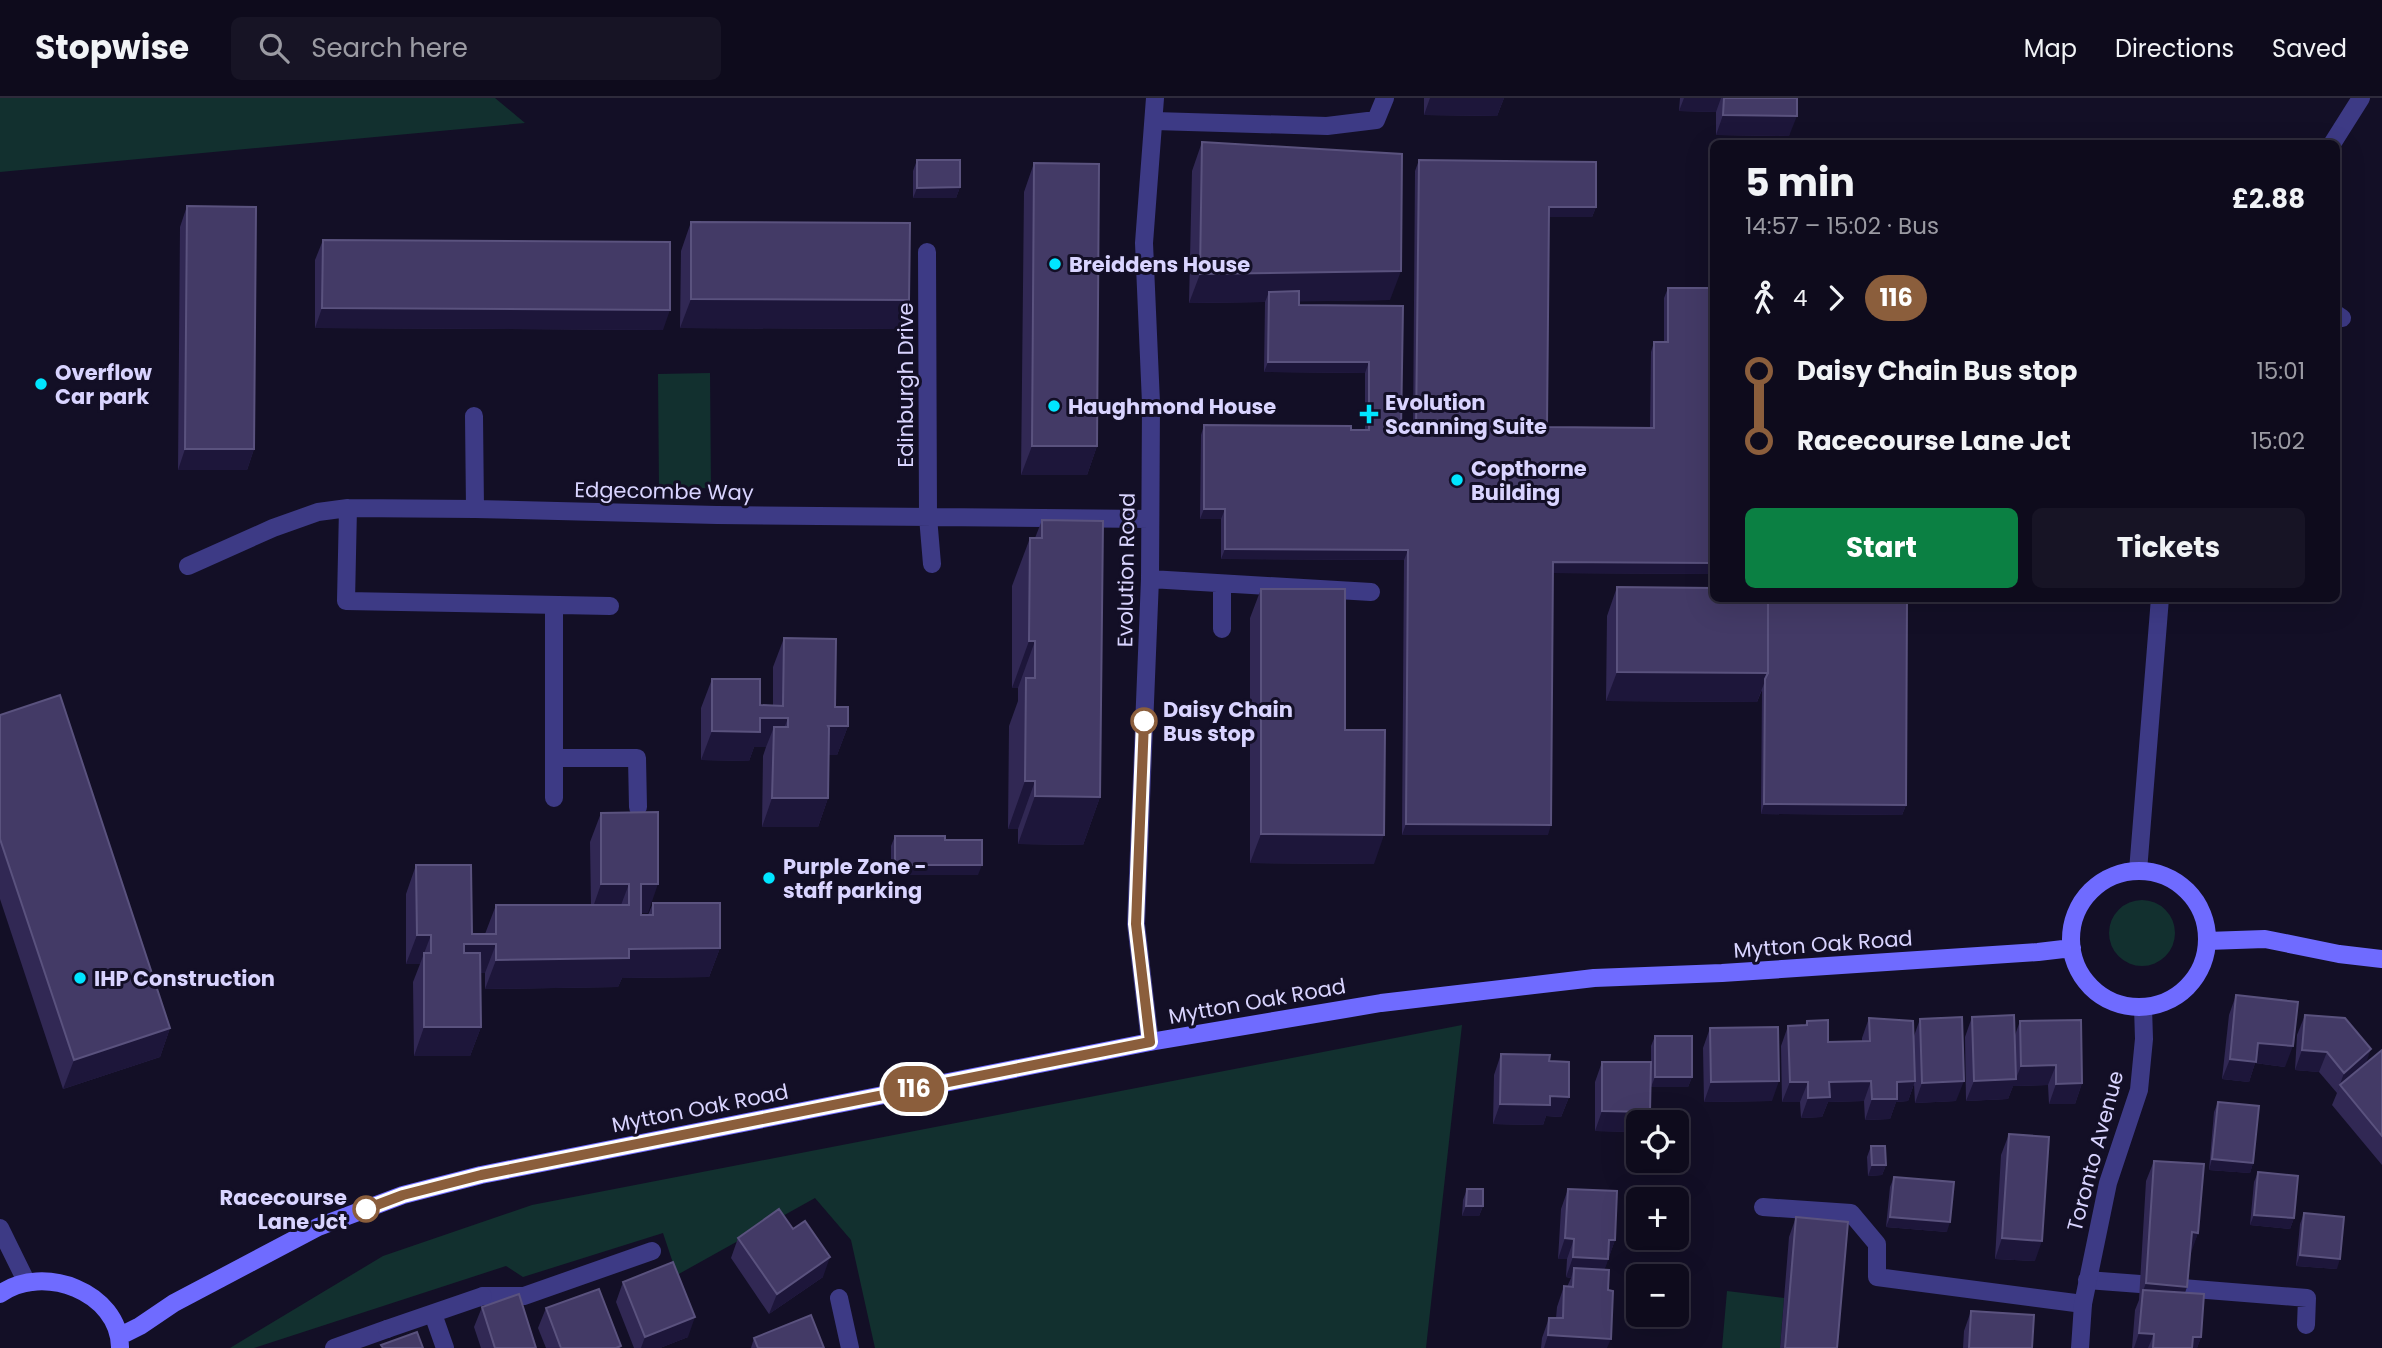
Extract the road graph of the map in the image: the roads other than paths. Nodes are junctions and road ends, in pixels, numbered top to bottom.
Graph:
1 (1155, 98) edge
2 (1385, 98) edge
3 (2361, 98) edge
4 (1155, 121) junction
5 (2335, 140) edge
6 (927, 252) dead end
7 (474, 416) dead end
8 (348, 508) junction
9 (475, 509) junction
10 (928, 517) junction
11 (1150, 519) junction
12 (932, 564) dead end
13 (188, 566) dead end
14 (1150, 579) junction
15 (1222, 584) junction
16 (1371, 592) dead end
17 (2160, 602) edge
18 (554, 605) junction
19 (610, 606) dead end
20 (1222, 629) dead end
21 (554, 758) junction
22 (554, 797) dead end
23 (638, 807) dead end
24 (2138, 871) junction
25 (2207, 942) junction
26 (2072, 948) junction
27 (2382, 959) edge
28 (2143, 1007) junction
29 (1150, 1042) junction
30 (1763, 1207) dead end
31 (0, 1228) edge
32 (652, 1251) dead end
33 (2087, 1280) junction
34 (27, 1283) junction
35 (2140, 1284) dead end
36 (2182, 1288) edge
37 (0, 1294) edge
38 (839, 1298) dead end
39 (2083, 1304) junction
40 (433, 1314) junction
41 (2306, 1325) dead end
42 (120, 1342) edge
43 (334, 1348) edge
44 (445, 1348) edge
45 (850, 1348) edge
46 (2080, 1348) edge

1 - 4 street, Evolution Road
2 - 4 street
3 - 5 street
4 - 11 street, Evolution Road
6 - 10 street, Edinburgh Drive
7 - 9 street
8 - 9 street, Edgecombe Way
8 - 13 street, Edgecombe Way
8 - 18 street
9 - 10 street, Edgecombe Way
10 - 11 street, Edgecombe Way
10 - 12 street, Edinburgh Drive
11 - 14 street, Evolution Road
14 - 15 street
14 - 29 street, Evolution Road
15 - 16 street
15 - 20 street
17 - 24 street
18 - 19 street
18 - 21 street
21 - 22 street
21 - 23 street
24 - 25 main road
24 - 26 main road
25 - 27 main road
25 - 28 main road
26 - 28 main road
26 - 29 main road, Mytton Oak Road
28 - 33 street, Toronto Avenue
29 - 42 main road, Mytton Oak Road
30 - 39 street
31 - 34 street
32 - 40 street
33 - 35 street
33 - 39 street, Toronto Avenue
34 - 37 main road, Mytton Oak Road
34 - 42 main road, Mytton Oak Road
36 - 41 street
38 - 45 street
39 - 46 street, Toronto Avenue
40 - 43 street
40 - 44 street

